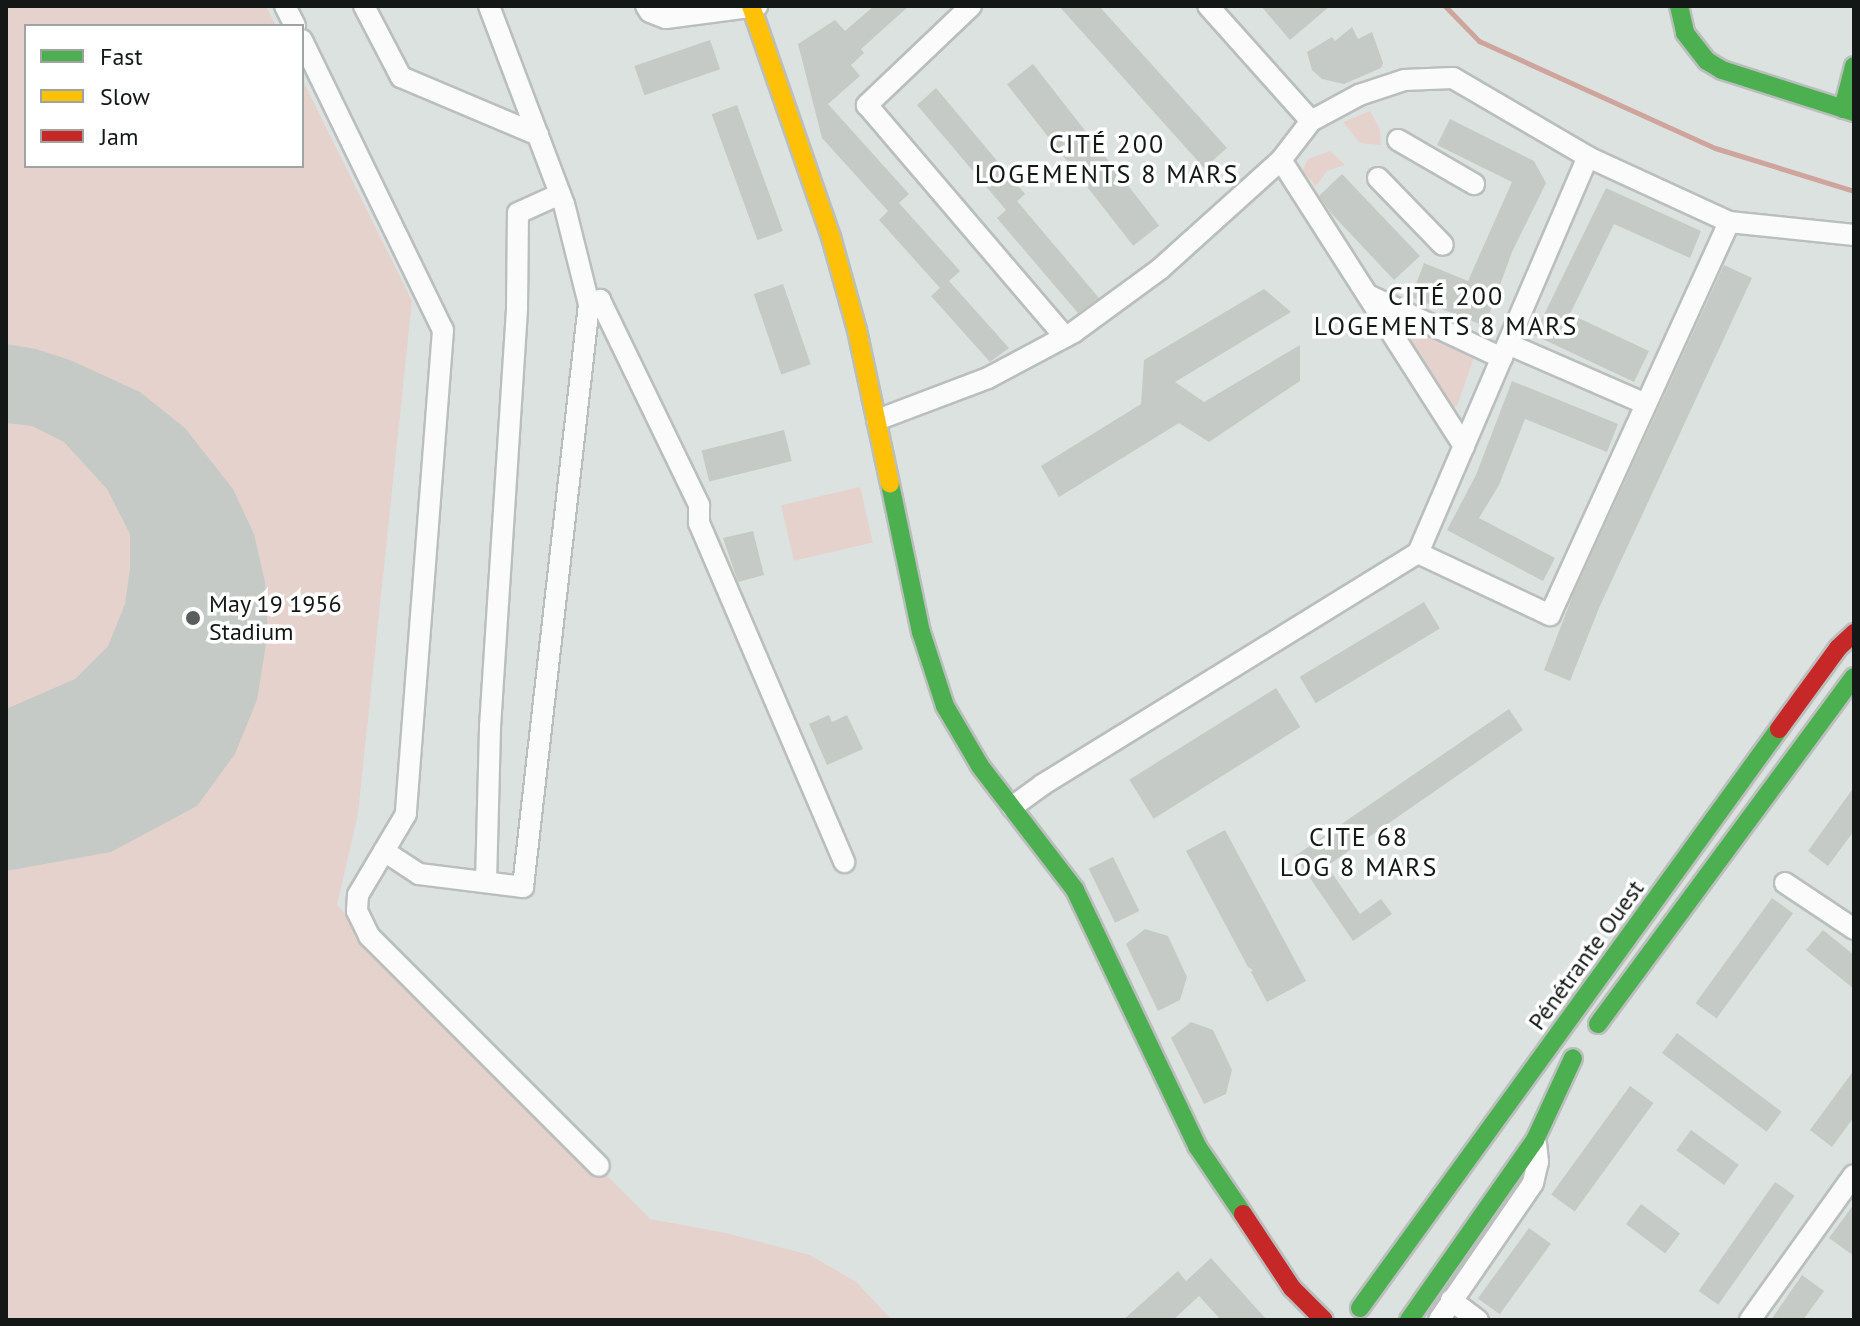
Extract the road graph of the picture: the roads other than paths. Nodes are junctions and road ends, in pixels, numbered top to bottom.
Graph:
1 (285, 6) edge
2 (364, 6) edge
3 (489, 6) edge
4 (646, 6) edge
5 (753, 6) edge
6 (971, 6) edge
7 (1208, 6) edge
8 (1679, 6) edge
9 (294, 24) edge
10 (304, 44) edge
11 (1854, 66) edge
12 (1848, 110) edge
13 (1311, 121) junction
14 (538, 135) junction
15 (1398, 140) dead end
16 (1588, 157) junction
17 (1281, 160) junction
18 (1378, 178) dead end
19 (1474, 184) dead end
20 (560, 194) junction
21 (1729, 222) junction
22 (1854, 235) edge
23 (1443, 245) dead end
24 (1367, 295) junction
25 (589, 304) junction
26 (1065, 337) junction
27 (1505, 351) junction
28 (1646, 404) junction
29 (877, 420) junction
30 (1464, 446) junction
31 (1418, 553) junction
32 (1854, 633) edge
33 (1854, 677) edge
34 (1012, 807) junction
35 (384, 851) junction
36 (844, 862) dead end
37 (486, 882) junction
38 (1785, 883) dead end
39 (1854, 929) edge
40 (1545, 1052) junction
41 (1573, 1058) junction
42 (1535, 1140) junction
43 (1502, 1153) dead end
44 (599, 1166) dead end
45 (1854, 1175) edge
46 (1371, 1260) dead end
47 (1292, 1288) junction
48 (1451, 1300) junction
49 (1342, 1309) edge
50 (1303, 1320) edge
51 (1409, 1320) edge
52 (1439, 1320) edge
53 (1478, 1320) edge
54 (1750, 1320) edge

1 - 9 street
2 - 14 street
3 - 14 street
4 - 5 street
5 - 29 main road
6 - 26 street
7 - 13 street
8 - 12 main road
10 - 35 street
11 - 12 main road
13 - 16 street
13 - 17 street
14 - 20 street
15 - 19 street
16 - 21 street
16 - 27 street
17 - 24 street
17 - 26 street
18 - 23 street
20 - 25 street
20 - 37 street
21 - 22 street
21 - 28 street
24 - 27 street
24 - 30 street
25 - 36 street
25 - 37 street
26 - 29 street
27 - 28 street
27 - 30 street
28 - 31 street
29 - 34 main road
30 - 31 street
31 - 34 street
32 - 40 main road, Pénétrante Ouest
33 - 41 main road, Pénétrante Ouest
34 - 47 main road
35 - 37 street
35 - 44 street
38 - 39 street
40 - 46 main road
40 - 49 main road, Pénétrante Ouest
41 - 42 main road
41 - 43 main road, Pénétrante Ouest
42 - 48 street
42 - 51 main road
45 - 54 street
47 - 49 main road
47 - 50 main road
48 - 52 street
48 - 53 street

